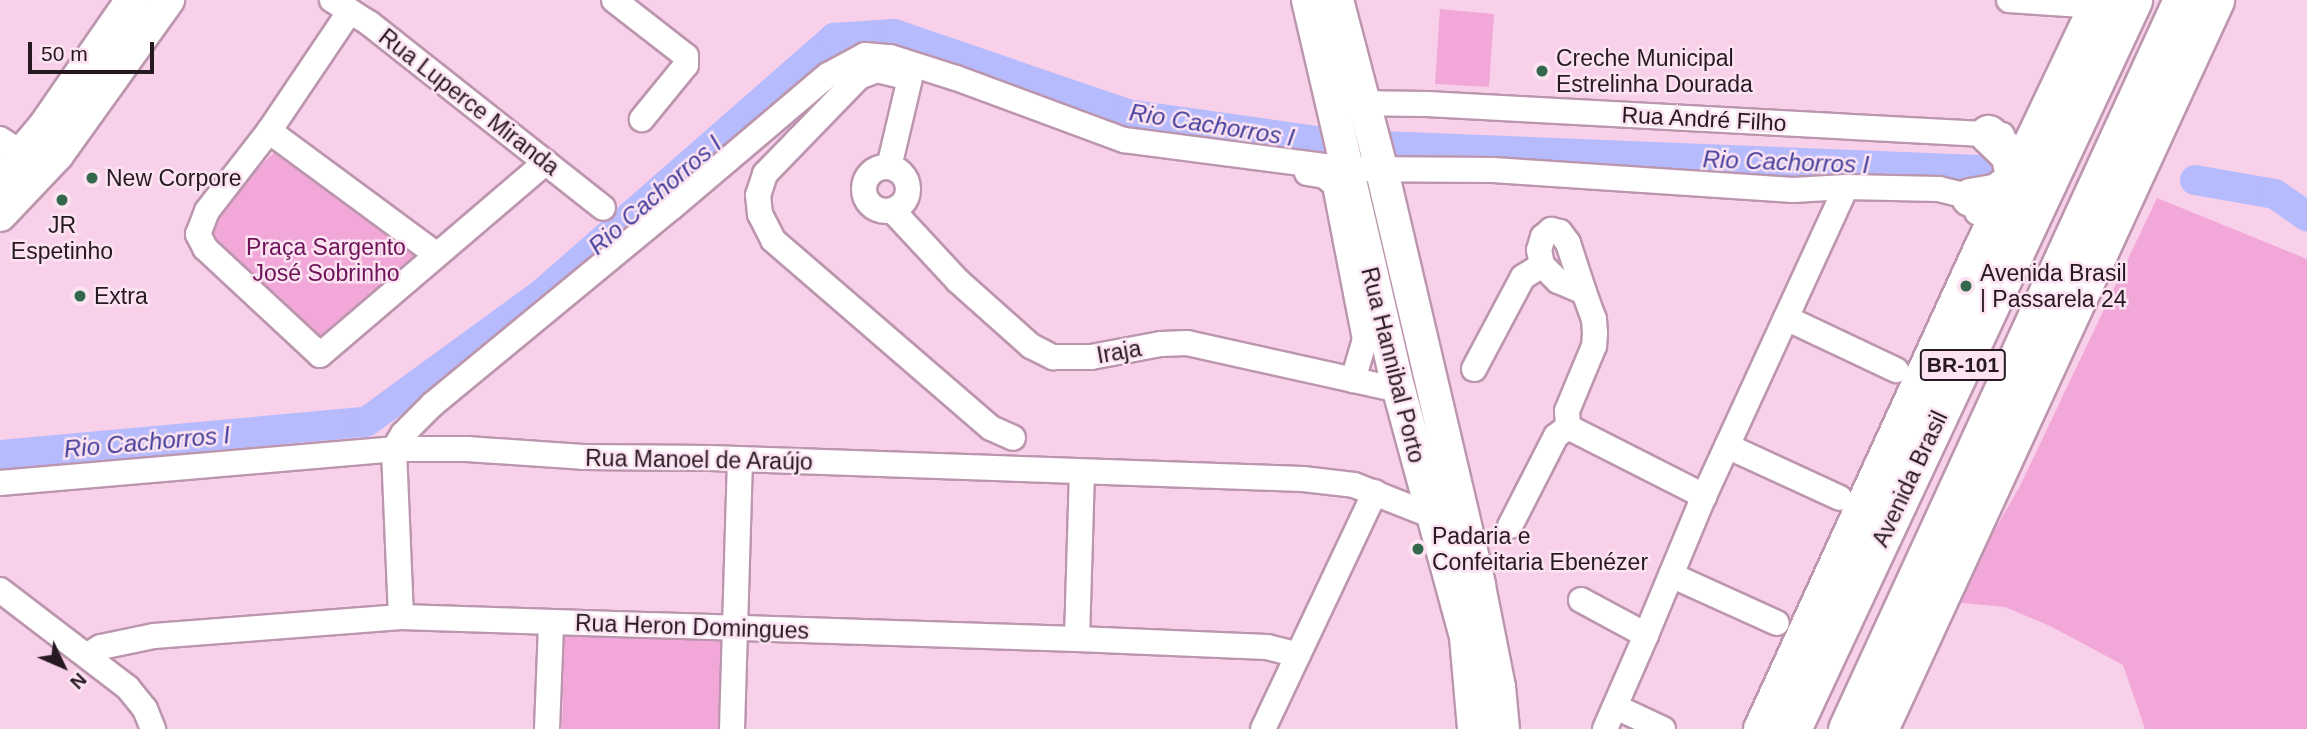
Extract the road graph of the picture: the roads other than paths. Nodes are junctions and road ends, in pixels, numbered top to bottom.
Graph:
1 (132, 0) edge
2 (168, 0) edge
3 (614, 0) edge
4 (1308, 0) edge
5 (1337, 0) edge
6 (2009, 0) edge
7 (2133, 0) edge
8 (2182, 0) edge
9 (2189, 0) edge
10 (2216, 0) edge
11 (2098, 3) edge
12 (341, 6) edge
13 (910, 78) junction
14 (2143, 83) junction
15 (1364, 102) junction
16 (1332, 104) junction
17 (642, 119) dead end
18 (269, 131) junction
19 (1987, 134) junction
20 (2034, 138) junction
21 (12, 146) edge
22 (546, 162) junction
23 (890, 167) junction
24 (1347, 169) junction
25 (1382, 171) junction
26 (0, 179) edge
27 (2015, 179) junction
28 (1846, 187) junction
29 (1974, 198) junction
30 (603, 208) dead end
31 (893, 211) junction
32 (0, 215) edge
33 (1982, 249) junction
34 (436, 254) junction
35 (1542, 265) junction
36 (1584, 292) junction
37 (1786, 317) junction
38 (1474, 369) dead end
39 (1896, 370) dead end
40 (1353, 380) junction
41 (1398, 390) junction
42 (1568, 427) junction
43 (1013, 438) dead end
44 (1727, 446) junction
45 (394, 449) junction
46 (740, 460) junction
47 (1082, 472) junction
48 (0, 482) edge
49 (1457, 489) junction
50 (1704, 496) junction
51 (1840, 498) dead end
52 (1407, 501) junction
53 (1464, 522) junction
54 (1510, 526) dead end
55 (1671, 575) junction
56 (0, 590) edge
57 (1581, 600) dead end
58 (401, 617) junction
59 (551, 623) junction
60 (1777, 623) dead end
61 (734, 629) junction
62 (1646, 635) junction
63 (1077, 639) junction
64 (89, 655) junction
65 (1298, 655) junction
66 (1610, 718) edge
67 (153, 729) edge
68 (547, 729) edge
69 (732, 729) edge
70 (1263, 729) edge
71 (1474, 729) edge
72 (1503, 729) edge
73 (1663, 729) edge
74 (1762, 729) edge
75 (1792, 729) edge
76 (1847, 729) edge
77 (1879, 729) edge

1 - 21 main road
2 - 32 main road
3 - 17 street
4 - 16 main road, Rua Hannibal Porto
5 - 15 main road, Rua Hannibal Porto
6 - 11 street
7 - 75 highway, Avenida Brasil / BR-101
8 - 14 highway, Avenida Brasil / BR-101
9 - 14 highway
10 - 77 highway, BR-101
11 - 20 highway, Avenida Brasil / BR-101
12 - 18 street
12 - 22 street, Rua Luperce Miranda
13 - 23 street
13 - 40 street
13 - 43 street
14 - 76 highway, Avenida Brasil / BR-101
15 - 16 street, Rua André Filho
15 - 19 street, Rua André Filho
15 - 25 main road, Rua Hannibal Porto
16 - 24 main road, Rua Hannibal Porto
18 - 34 street
18 - 34 street
19 - 20 street, Rua André Filho
19 - 27 highway
20 - 27 highway, Avenida Brasil / BR-101
21 - 26 main road
22 - 30 street, Rua Luperce Miranda
22 - 34 street
23 - 31 street
23 - 31 street
24 - 25 street
24 - 41 main road, Rua Hannibal Porto
24 - 45 street
25 - 28 street
25 - 49 main road, Rua Hannibal Porto
27 - 29 highway
27 - 33 highway, Avenida Brasil / BR-101
28 - 29 street
28 - 37 street
29 - 33 street
31 - 40 street, Iraja
33 - 74 highway, Avenida Brasil / BR-101
35 - 36 street
35 - 36 street
35 - 38 street
36 - 42 street
37 - 39 street
37 - 44 street
40 - 41 street, Iraja
41 - 52 main road, Rua Hannibal Porto
42 - 50 street
42 - 54 street
44 - 50 street
44 - 51 street
45 - 46 street, Rua Manoel de Araújo
45 - 48 street, Rua Manoel de Araújo
45 - 58 street
46 - 47 street, Rua Manoel de Araújo
46 - 61 street
47 - 52 street, Rua Manoel de Araújo
47 - 63 street
49 - 52 street, Rua Manoel de Araújo
49 - 53 main road, Rua Hannibal Porto
50 - 55 street
52 - 53 street, Rua Manoel de Araújo
52 - 65 street
52 - 71 main road, Rua Hannibal Porto
53 - 72 main road, Rua Hannibal Porto
55 - 60 street
55 - 62 street
56 - 64 street
57 - 62 street
58 - 59 street, Rua Heron Domingues
58 - 64 street, Rua Heron Domingues
59 - 61 street, Rua Heron Domingues
59 - 68 street
61 - 63 street, Rua Heron Domingues
61 - 69 street
62 - 66 street
63 - 65 street, Rua Heron Domingues
64 - 67 street
65 - 70 street
66 - 73 street

